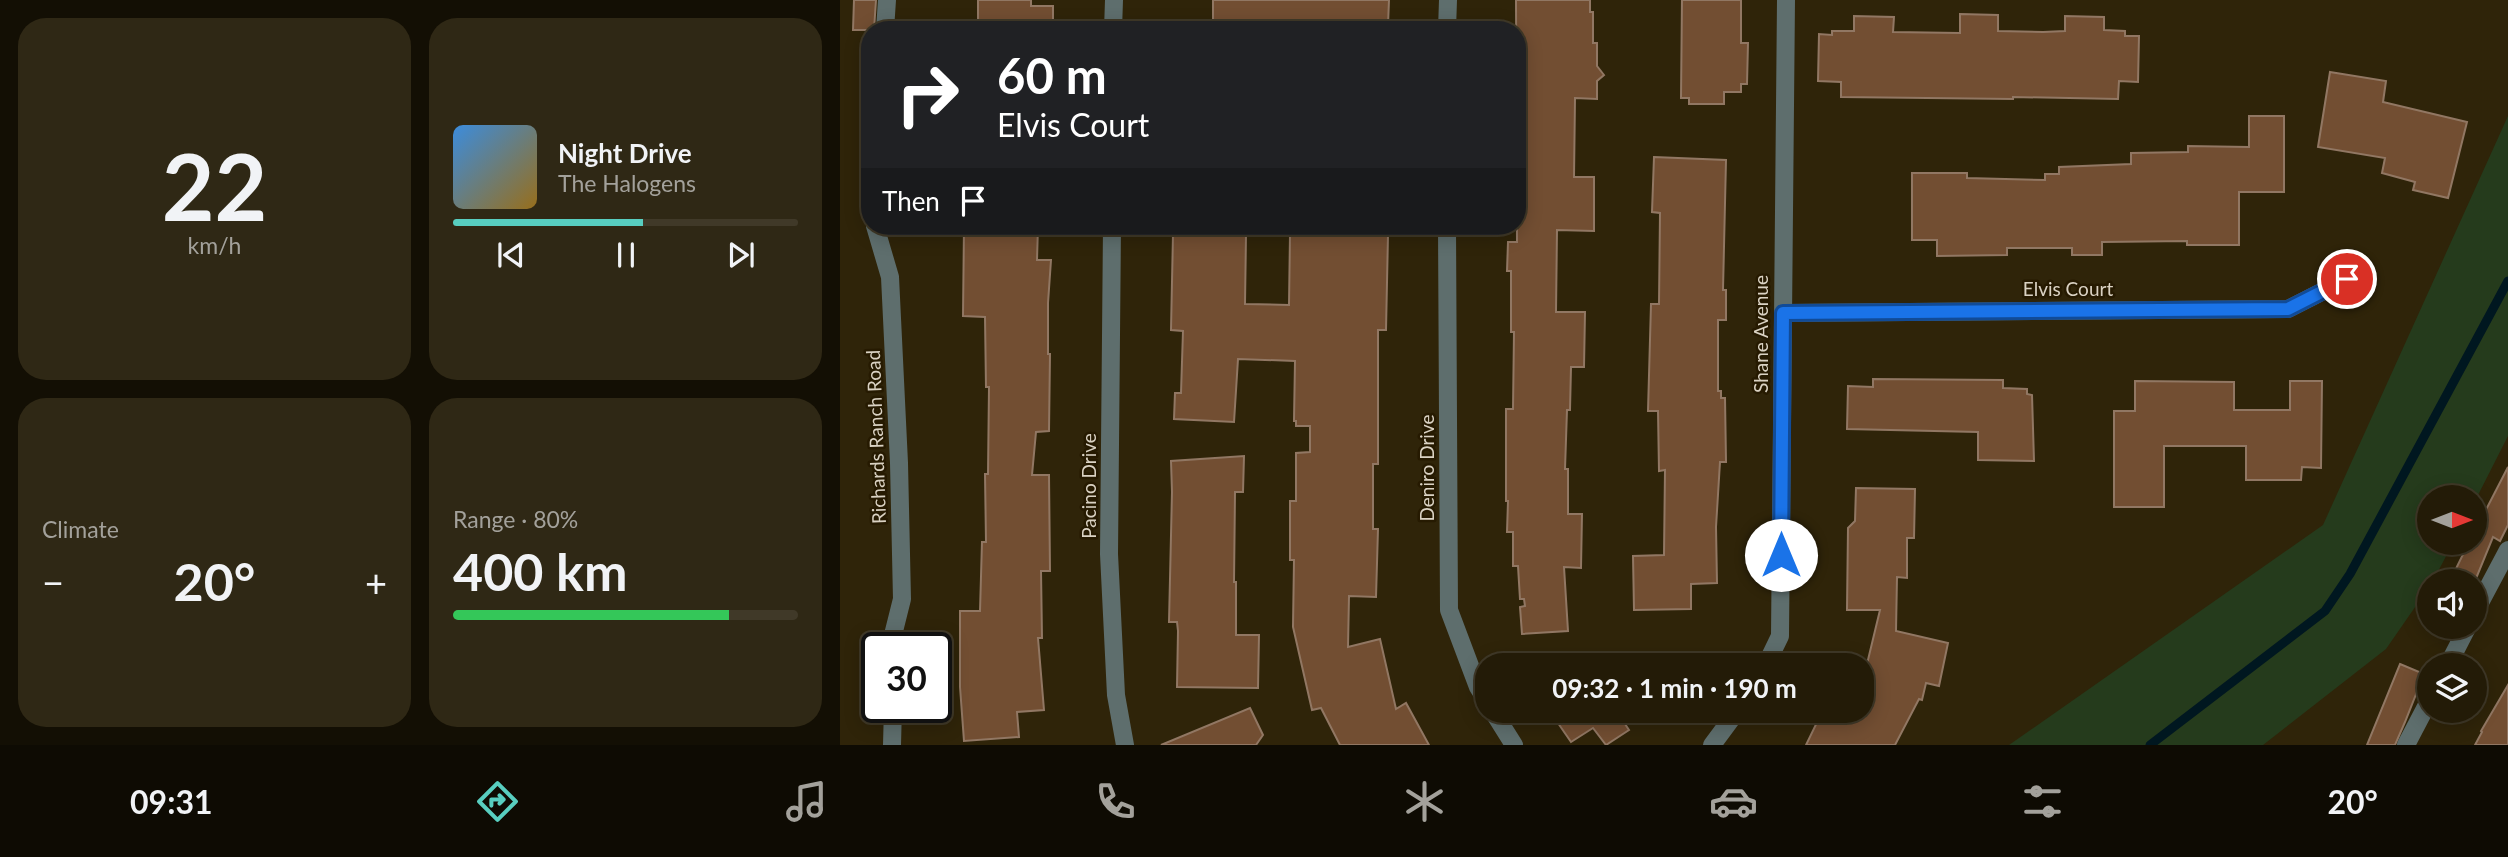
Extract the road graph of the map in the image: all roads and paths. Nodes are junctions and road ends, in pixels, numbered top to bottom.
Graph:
1 (887, 0) edge
2 (1114, 0) edge
3 (1448, 0) edge
4 (1786, 0) edge
5 (886, 21) edge
6 (1113, 21) edge
7 (1447, 21) edge
8 (877, 235) edge
9 (1112, 235) edge
10 (1447, 235) edge
11 (2347, 279) dead end
12 (1783, 313) junction
13 (2508, 550) edge
14 (2487, 590) edge
15 (894, 632) edge
16 (1772, 653) edge
17 (1475, 679) edge
18 (893, 723) edge
19 (1500, 723) edge
20 (1728, 723) edge
21 (2418, 723) edge
22 (892, 745) edge
23 (1125, 745) edge
24 (1514, 745) edge
25 (1712, 745) edge
26 (2406, 745) edge

1 - 5 street
2 - 6 street
3 - 7 street
4 - 12 street, Shane Avenue
8 - 15 street, Richards Ranch Road
9 - 23 street, Pacino Drive
10 - 17 street, Deniro Drive
11 - 12 street, Elvis Court
12 - 16 street, Shane Avenue
13 - 14 street
18 - 22 street
19 - 24 street
20 - 25 street
21 - 26 street

